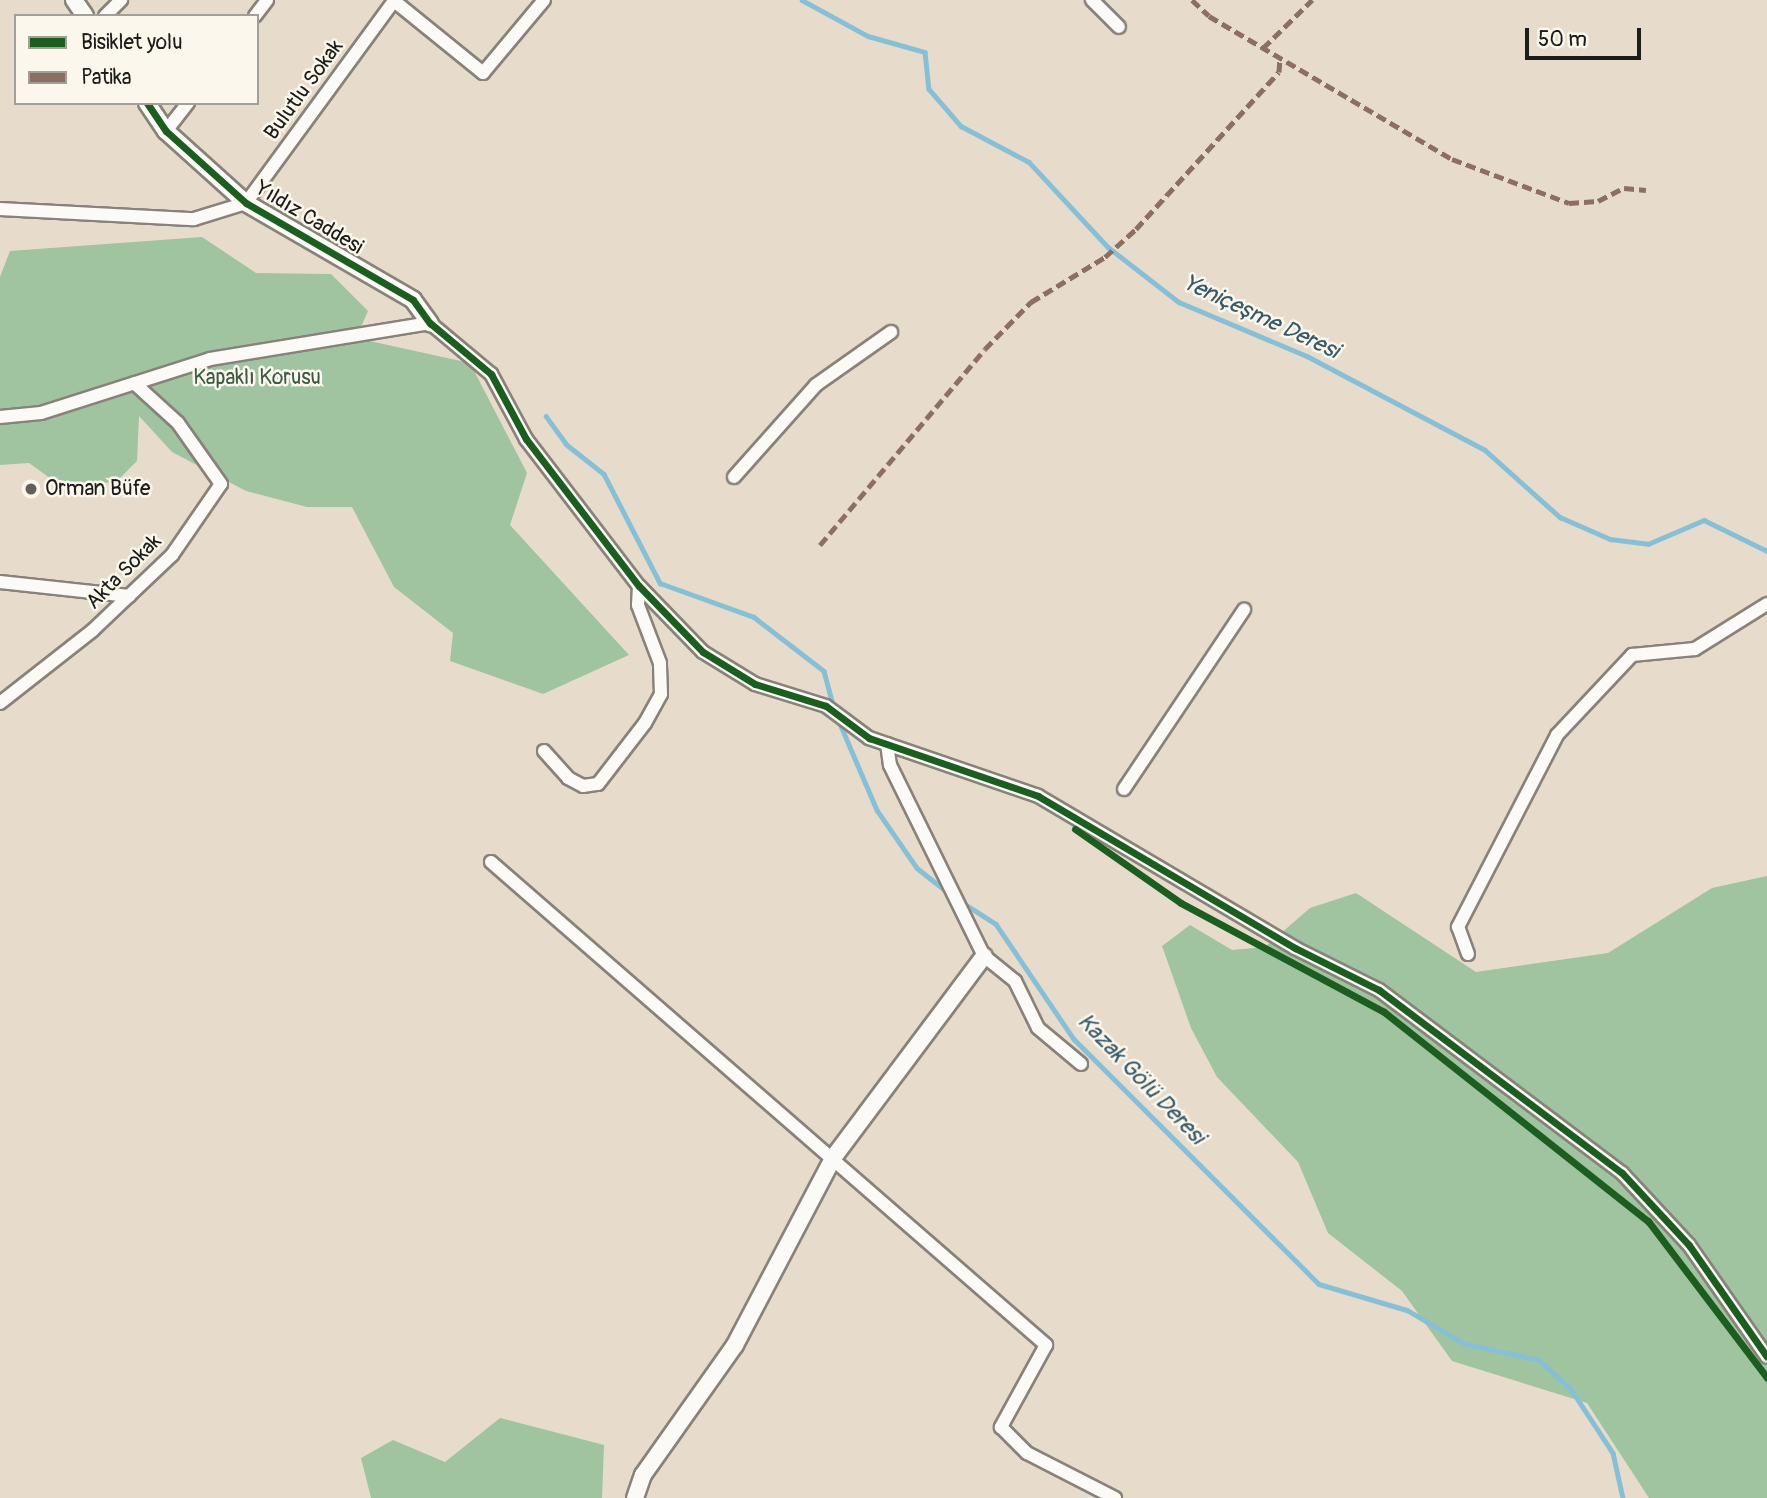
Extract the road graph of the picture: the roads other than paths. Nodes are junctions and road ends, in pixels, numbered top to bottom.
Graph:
1 (121, 0) edge
2 (544, 0) edge
3 (1092, 0) edge
4 (394, 1) edge
5 (107, 14) edge
6 (1119, 27) dead end
7 (148, 105) edge
8 (186, 105) edge
9 (166, 131) junction
10 (246, 203) junction
11 (0, 209) edge
12 (430, 323) junction
13 (891, 332) dead end
14 (134, 383) junction
15 (0, 417) edge
16 (734, 478) dead end
17 (0, 582) edge
18 (639, 586) junction
19 (129, 596) junction
20 (1767, 604) edge
21 (1244, 610) dead end
22 (4, 697) edge
23 (887, 744) junction
24 (544, 751) dead end
25 (1124, 789) dead end
26 (491, 862) dead end
27 (1468, 954) dead end
28 (984, 956) junction
29 (1081, 1064) dead end
30 (833, 1158) junction
31 (1767, 1357) edge
32 (635, 1498) edge
33 (1115, 1498) edge

1 - 5 street
2 - 4 street
3 - 6 street
4 - 10 street, Bulutlu Sokak
7 - 9 street, Yıldız Caddesi
8 - 9 street
9 - 10 street, Yıldız Caddesi
10 - 11 street
10 - 12 street, Yıldız Caddesi
12 - 14 street
12 - 18 street
13 - 16 street
14 - 15 street
14 - 19 street, Akta Sokak
17 - 19 street
18 - 23 street
18 - 24 street
19 - 22 street, Akta Sokak
20 - 27 street
21 - 25 street
23 - 28 street
23 - 31 street
26 - 30 street
28 - 29 street
28 - 30 street
30 - 32 street
30 - 33 street

